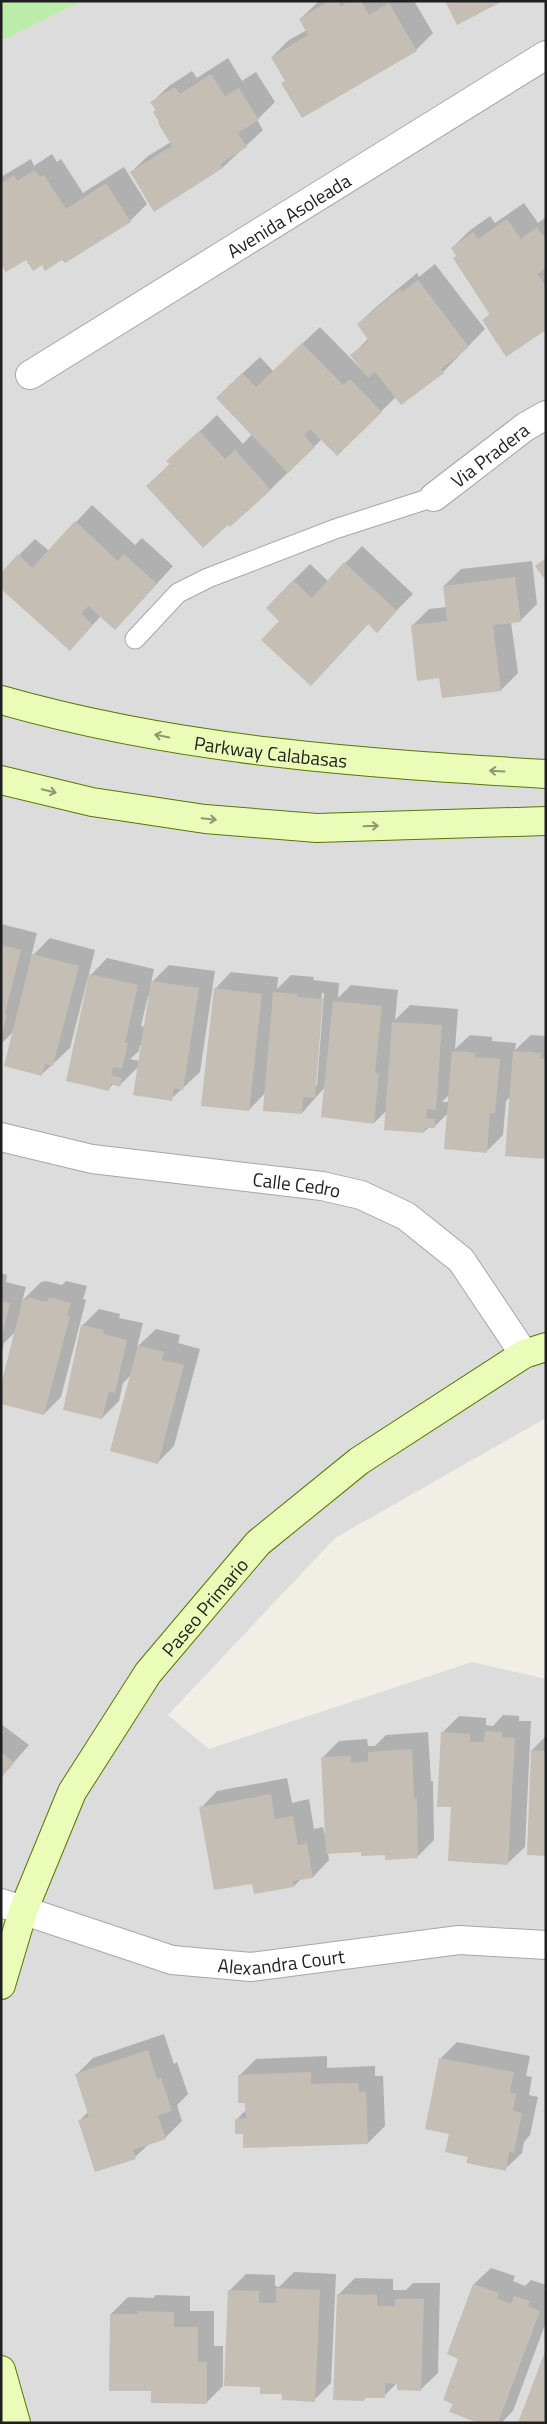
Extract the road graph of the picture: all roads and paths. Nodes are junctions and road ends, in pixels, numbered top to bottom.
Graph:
1 (546, 56) edge
2 (30, 375) dead end
3 (546, 415) edge
4 (434, 497) joint
5 (135, 639) dead end
6 (1, 700) edge
7 (546, 774) edge
8 (1, 780) edge
9 (546, 820) edge
10 (1, 1138) edge
11 (535, 1351) edge
12 (12, 1907) edge
13 (546, 1945) edge
14 (1, 1986) edge
15 (1, 2370) edge
16 (16, 2423) edge

1 - 2 street, Avenida Asoleada
3 - 4 street, Via Pradera
4 - 5 lane
7 -> 6 street, Parkway Calabasas
8 -> 9 street
10 - 11 street, Calle Cedro
11 - 12 street, Paseo Primario
12 - 13 street, Alexandra Court
12 - 14 street, Paseo Primario
15 - 16 street

